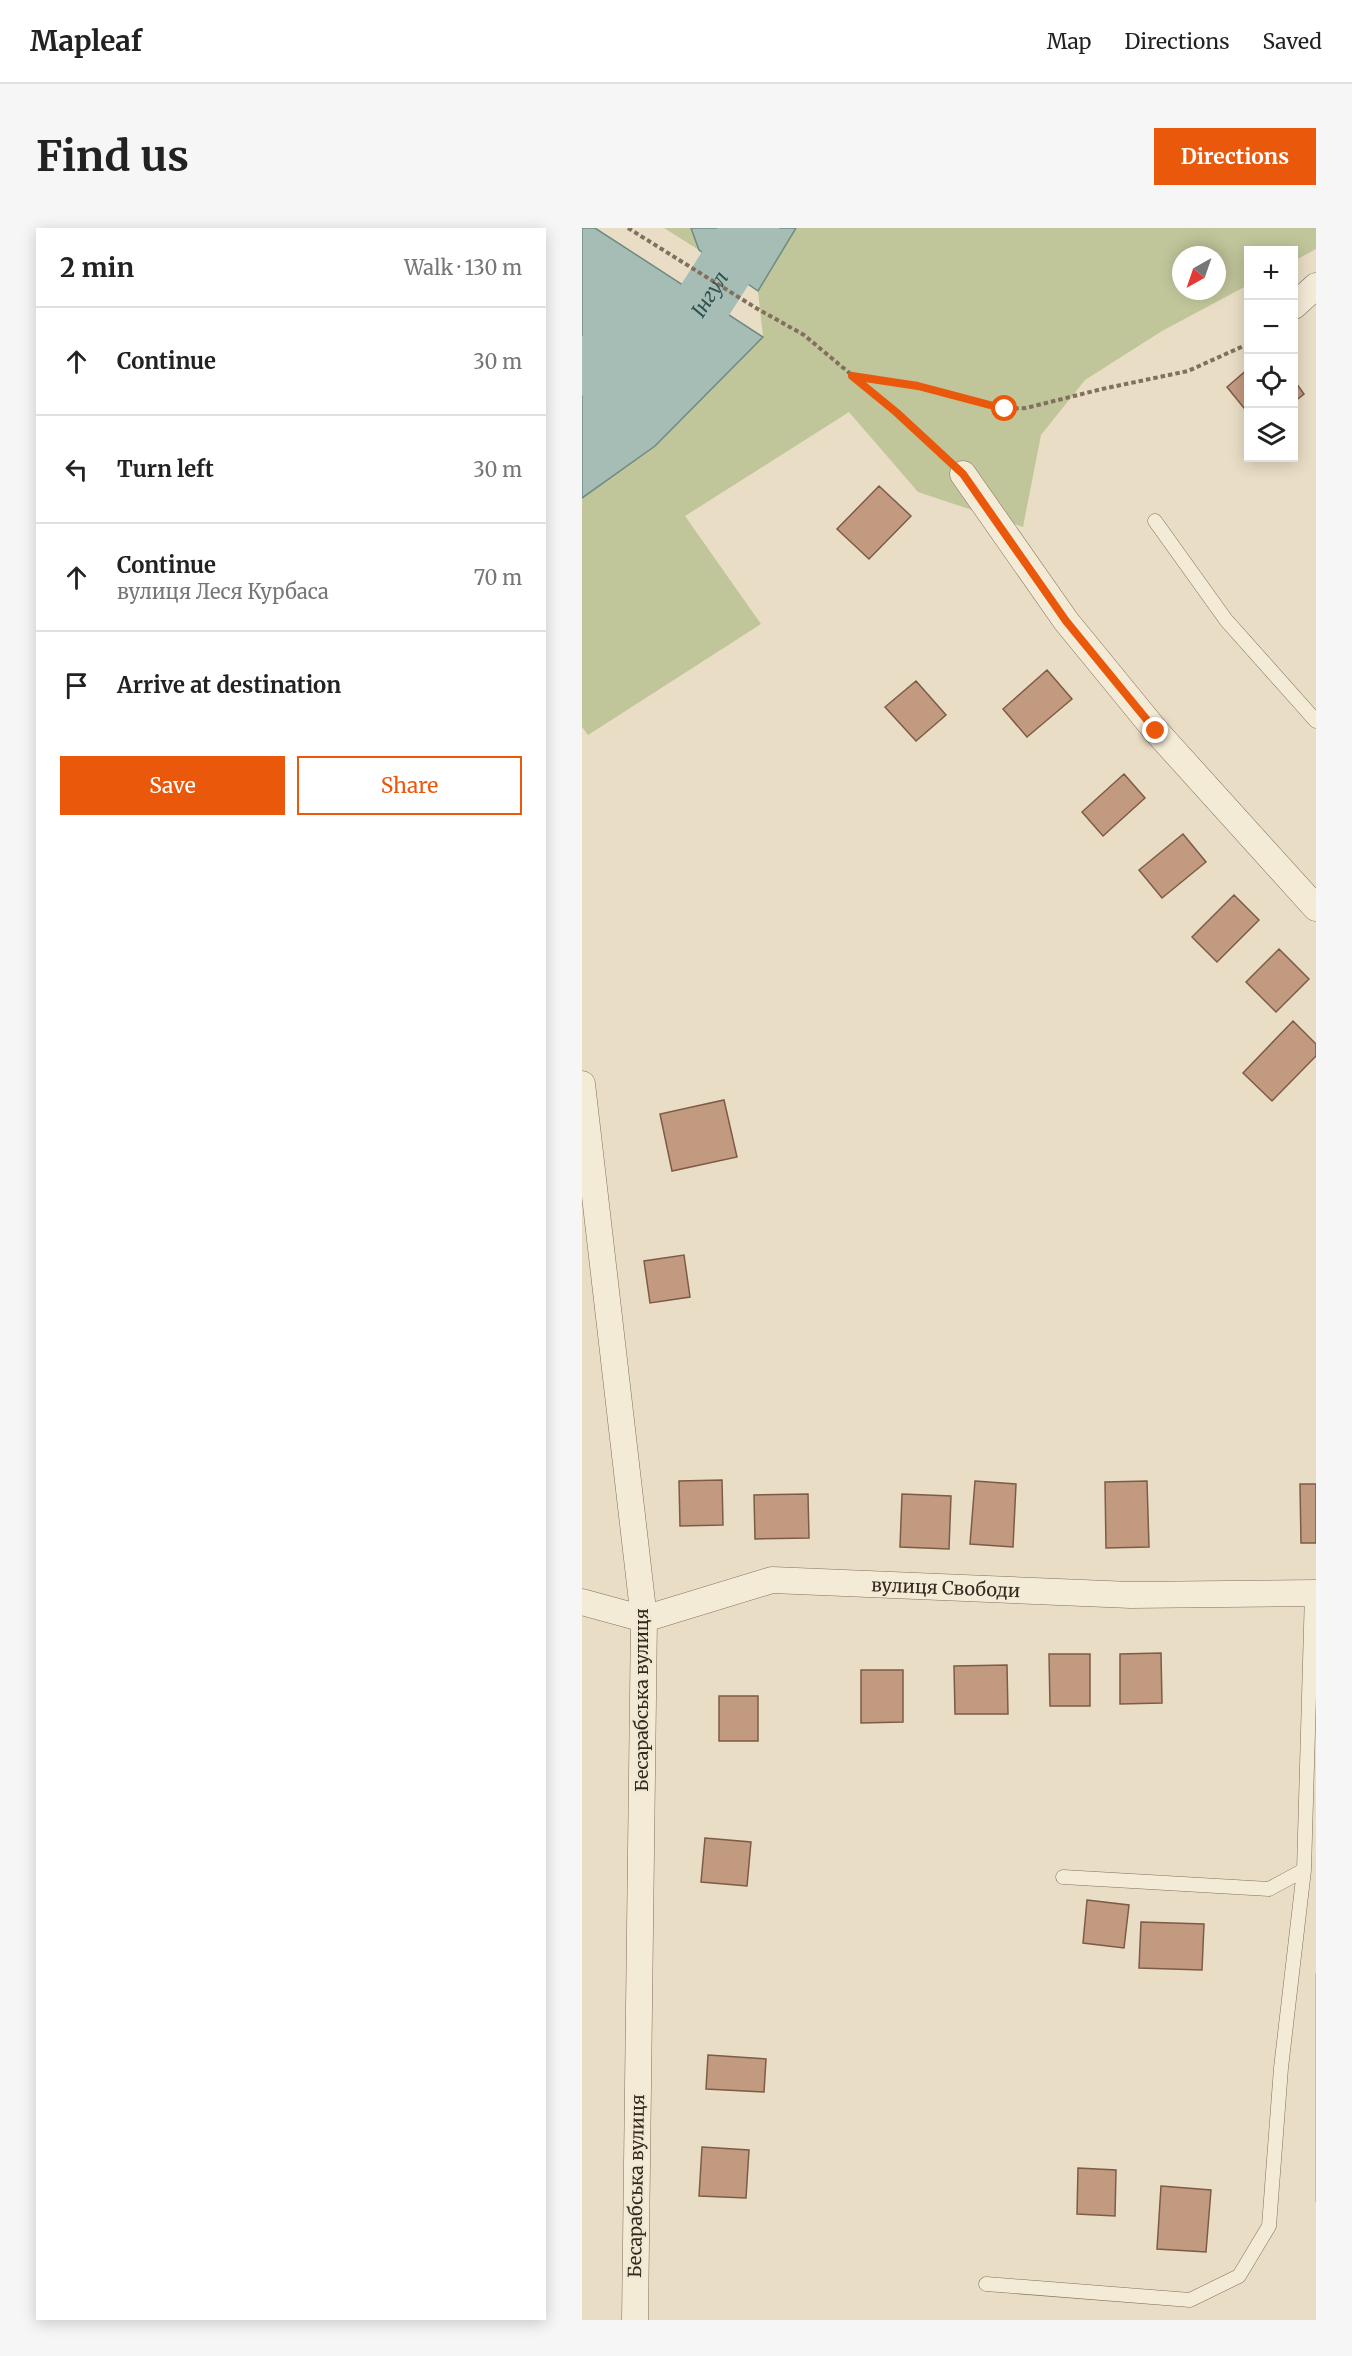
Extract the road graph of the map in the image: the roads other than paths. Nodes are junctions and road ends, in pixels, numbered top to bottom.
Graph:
1 (1316, 286) edge
2 (1298, 302) edge
3 (963, 474) road end
4 (1155, 521) dead end
5 (1316, 721) edge
6 (1316, 908) edge
7 (582, 1084) edge
8 (1314, 1593) edge
9 (582, 1602) edge
10 (644, 1619) junction
11 (1304, 1870) junction
12 (1063, 1877) dead end
13 (986, 2284) dead end
14 (635, 2320) edge

1 - 2 street
3 - 6 street
4 - 5 lane
7 - 10 street, Бесарабська вулиця
8 - 10 street, вулиця Свободи
8 - 11 lane
9 - 10 street
10 - 14 street, Бесарабська вулиця
11 - 12 lane
11 - 13 lane

